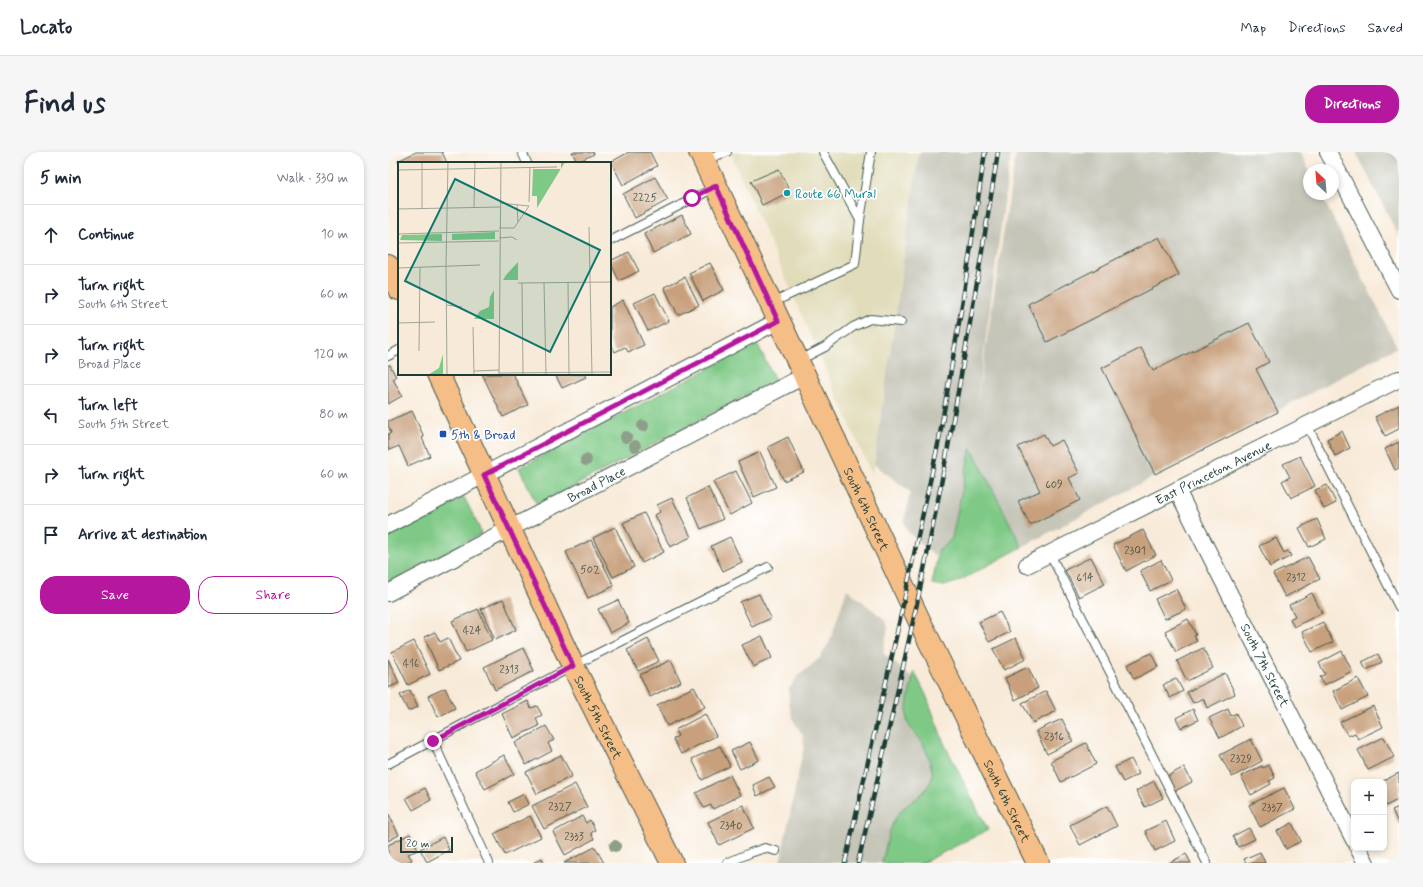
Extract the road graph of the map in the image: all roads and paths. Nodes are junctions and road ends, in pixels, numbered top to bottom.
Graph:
1 (522, 152) edge
2 (727, 152) edge
3 (823, 152) edge
4 (871, 152) edge
5 (1328, 152) edge
6 (702, 156) edge
7 (527, 162) edge
8 (716, 186) junction
9 (860, 220) junction
10 (611, 240) edge
11 (388, 266) edge
12 (398, 287) edge
13 (1399, 290) edge
14 (774, 312) junction
15 (901, 322) dead end
16 (398, 351) edge
17 (388, 356) edge
18 (801, 368) junction
19 (438, 375) edge
20 (1399, 379) edge
21 (1307, 425) junction
22 (484, 475) junction
23 (1177, 490) junction
24 (388, 525) edge
25 (509, 528) junction
26 (1050, 554) junction
27 (1027, 565) dead end
28 (768, 567) dead end
29 (388, 593) edge
30 (1399, 607) edge
31 (573, 666) junction
32 (433, 741) junction
33 (388, 764) edge
34 (1351, 834) edge
35 (776, 851) dead end
36 (1360, 851) edge
37 (488, 863) edge
38 (672, 863) edge
39 (727, 863) edge
40 (1038, 863) edge
41 (1206, 863) edge
42 (1366, 863) edge

1 - 7 lane
2 - 6 lane
3 - 9 lane
4 - 9 lane
5 - 13 street
6 - 8 main road, South 6th Street
8 - 10 lane
8 - 14 main road, South 6th Street
9 - 14 lane
11 - 12 main road
14 - 18 main road, South 6th Street
14 - 22 street
15 - 18 lane
16 - 17 lane
18 - 25 street, Broad Place
18 - 40 main road, South 6th Street
19 - 22 main road, South 5th Street
20 - 21 street, East Princeton Avenue
21 - 23 street, East Princeton Avenue
21 - 30 lane
22 - 24 street
22 - 25 main road, South 5th Street
23 - 26 street, East Princeton Avenue
23 - 34 street, South 7th Street
25 - 29 street, Broad Place
25 - 31 main road, South 5th Street
26 - 27 street, East Princeton Avenue
26 - 41 lane
28 - 31 lane
31 - 32 lane
31 - 38 main road, South 5th Street
32 - 33 lane
32 - 37 lane
35 - 39 lane
36 - 42 street

